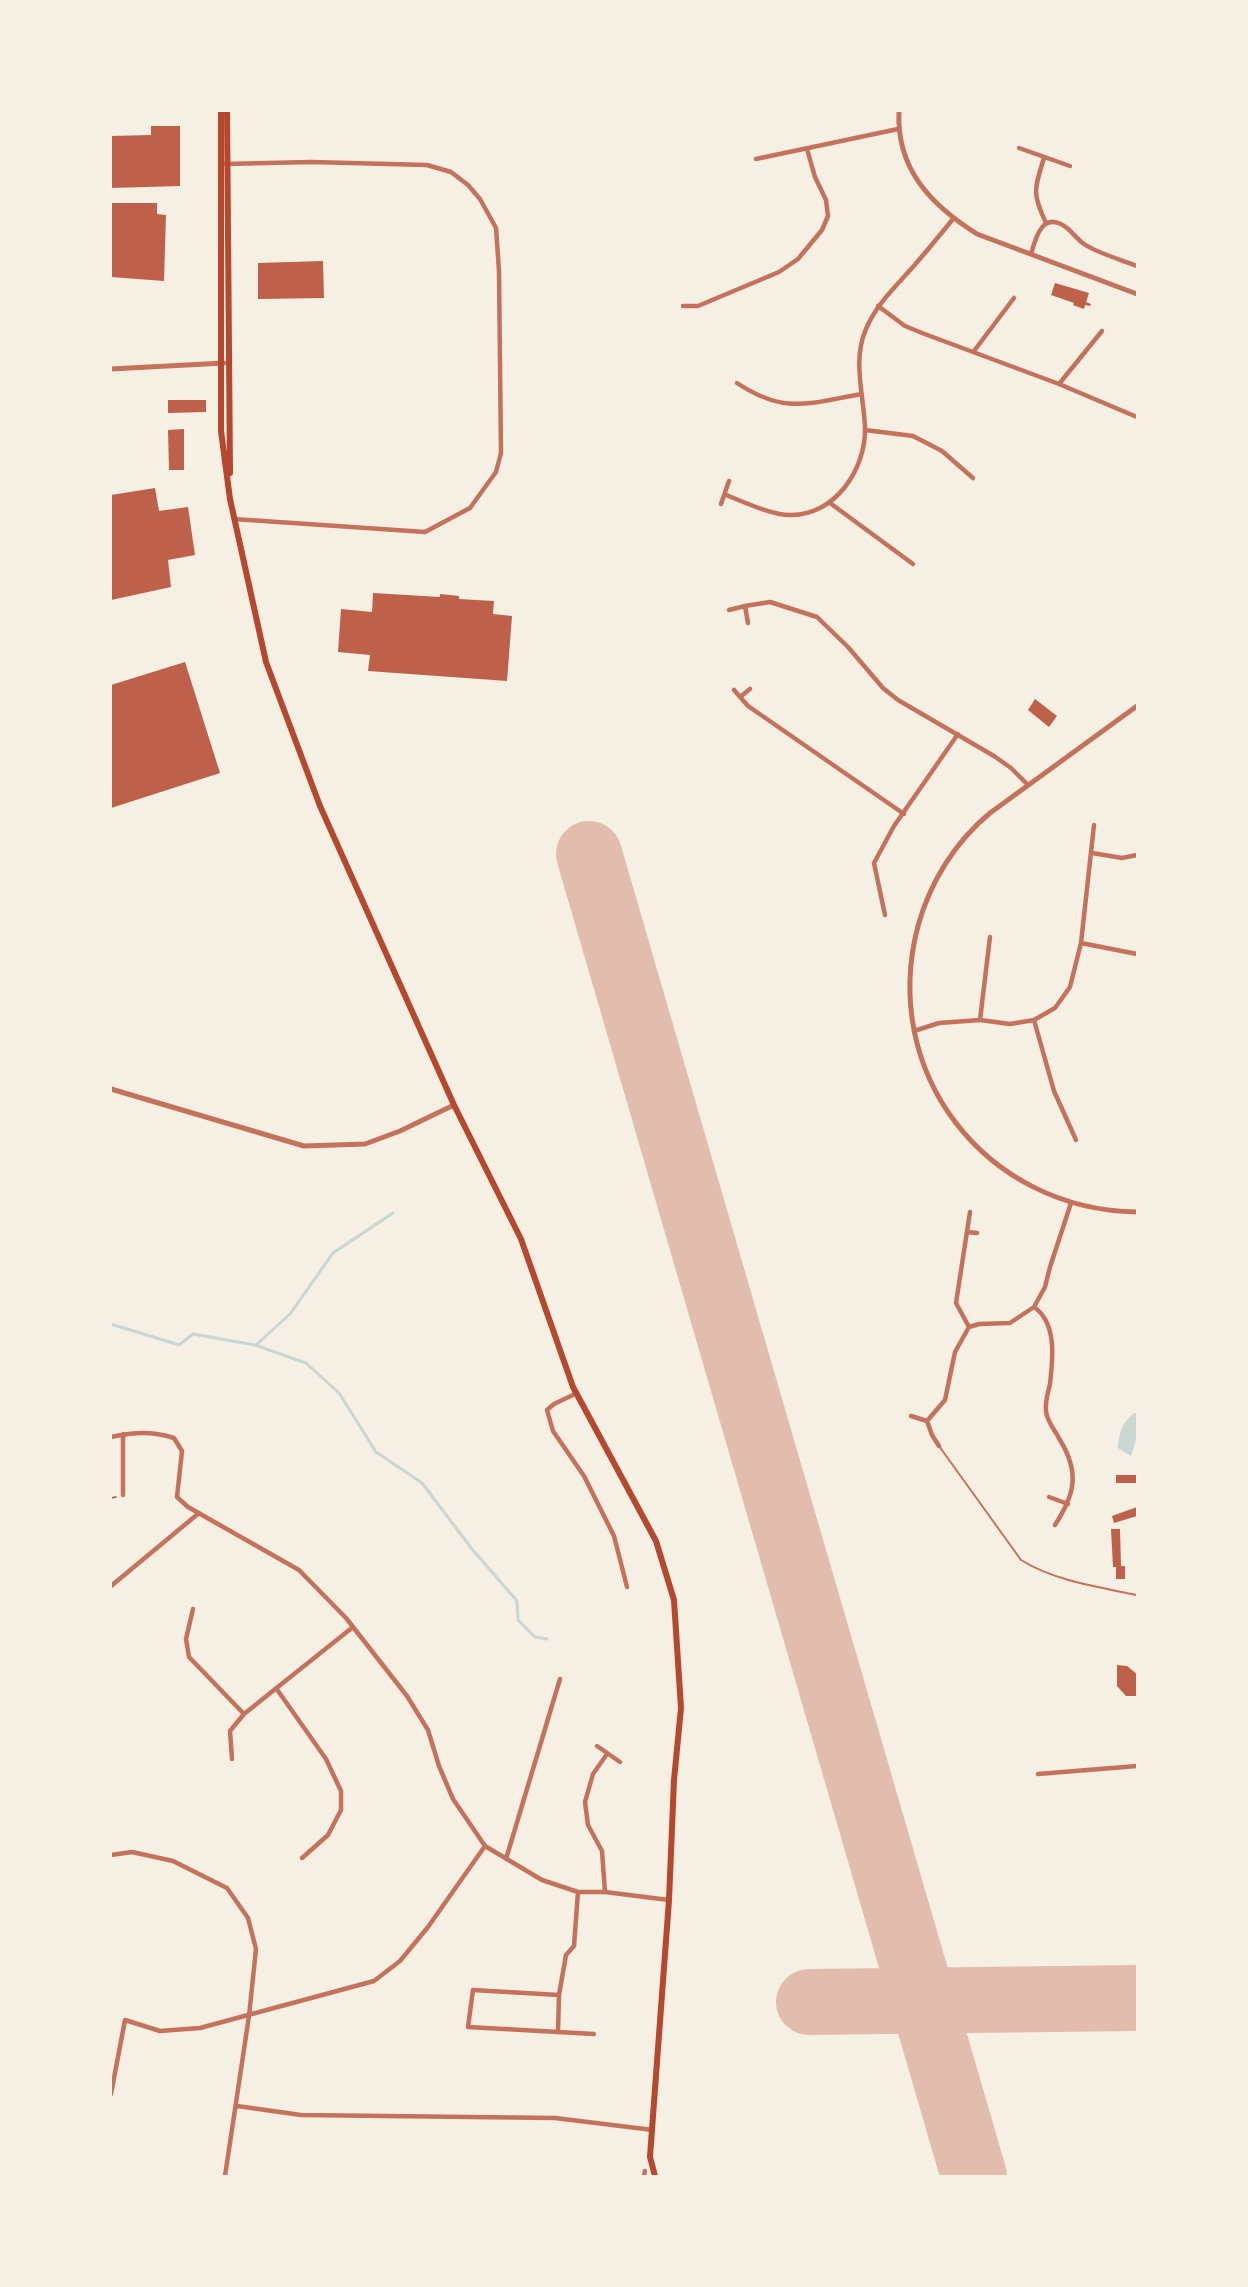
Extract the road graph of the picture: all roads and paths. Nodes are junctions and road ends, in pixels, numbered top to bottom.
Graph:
1 (221, 111) edge
2 (227, 111) edge
3 (898, 111) edge
4 (898, 129) junction
5 (1019, 148) dead end
6 (807, 149) junction
7 (1044, 158) junction
8 (756, 159) dead end
9 (225, 164) junction
10 (1070, 166) dead end
11 (953, 219) junction
12 (1046, 223) junction
13 (1031, 254) junction
14 (1137, 266) edge
15 (1137, 294) edge
16 (1014, 298) dead end
17 (683, 306) dead end
18 (878, 306) junction
19 (1102, 331) dead end
20 (974, 351) junction
21 (220, 363) junction
22 (229, 363) junction
23 (111, 369) edge
24 (737, 383) dead end
25 (1059, 384) junction
26 (862, 394) junction
27 (1137, 417) edge
28 (865, 430) junction
29 (973, 478) dead end
30 (729, 481) dead end
31 (726, 495) junction
32 (230, 499) junction
33 (830, 503) junction
34 (721, 504) dead end
35 (234, 519) junction
36 (914, 564) dead end
37 (745, 606) junction
38 (729, 610) dead end
39 (748, 622) dead end
40 (750, 689) dead end
41 (734, 690) dead end
42 (740, 697) junction
43 (1137, 706) edge
44 (958, 734) junction
45 (1028, 785) junction
46 (904, 814) junction
47 (1094, 825) dead end
48 (1092, 853) junction
49 (1137, 855) edge
50 (885, 915) dead end
51 (990, 937) dead end
52 (1081, 943) junction
53 (1137, 954) edge
54 (980, 1020) junction
55 (1034, 1020) junction
56 (914, 1031) junction
57 (111, 1089) edge
58 (454, 1105) junction
59 (1076, 1140) dead end
60 (1071, 1203) junction
61 (970, 1212) dead end
62 (1137, 1212) edge
63 (967, 1232) junction
64 (977, 1233) dead end
65 (1034, 1307) junction
66 (969, 1327) junction
67 (577, 1393) junction
68 (910, 1416) dead end
69 (927, 1421) junction
70 (123, 1434) junction
71 (111, 1437) edge
72 (939, 1446) joint
73 (123, 1495) dead end
74 (1048, 1497) dead end
75 (1068, 1504) junction
76 (199, 1512) junction
77 (1055, 1525) dead end
78 (111, 1586) edge
79 (627, 1587) dead end
80 (1137, 1596) edge
81 (194, 1609) dead end
82 (353, 1627) junction
83 (560, 1679) dead end
84 (276, 1688) junction
85 (244, 1714) junction
86 (597, 1746) dead end
87 (607, 1754) junction
88 (232, 1759) dead end
89 (620, 1762) dead end
90 (1137, 1766) edge
91 (1038, 1774) dead end
92 (484, 1846) junction
93 (111, 1855) edge
94 (302, 1858) dead end
95 (506, 1859) junction
96 (578, 1892) junction
97 (605, 1892) junction
98 (669, 1900) junction
99 (559, 1995) junction
100 (249, 2016) junction
101 (558, 2032) junction
102 (594, 2034) dead end
103 (111, 2094) edge
104 (237, 2106) junction
105 (653, 2130) junction
106 (225, 2176) edge
107 (656, 2176) edge

1 - 9 main road
2 - 9 main road
3 - 4 street
4 - 6 street
4 - 11 street
5 - 7 street
6 - 8 street
6 - 17 street
7 - 10 street
7 - 12 street
9 - 21 main road
9 - 22 main road
9 - 35 street
11 - 13 street
11 - 18 street
12 - 13 street
12 - 14 street
13 - 15 street
16 - 20 street
18 - 20 street
18 - 26 street
19 - 25 street
20 - 25 street
21 - 22 street
21 - 23 street
21 - 32 main road
22 - 32 main road
24 - 26 street
25 - 27 street
26 - 28 street
28 - 29 street
28 - 33 street
30 - 31 street
31 - 33 street
31 - 34 street
32 - 35 main road
33 - 36 street
35 - 58 main road
37 - 38 street
37 - 39 street
37 - 44 street
40 - 42 street
41 - 42 street
42 - 46 street
43 - 45 street
44 - 45 street
44 - 46 street
45 - 56 street
46 - 50 street
47 - 48 street
48 - 49 street
48 - 52 street
51 - 54 street
52 - 53 street
52 - 55 street
54 - 55 street
54 - 56 street
55 - 59 street
56 - 60 street
57 - 58 street
58 - 67 main road
60 - 62 street
60 - 65 street
61 - 63 street
63 - 64 street
63 - 66 street
65 - 66 street
65 - 75 street
66 - 69 street
67 - 79 street
67 - 98 main road
68 - 69 street
69 - 72 street
70 - 71 street
70 - 73 street
70 - 76 street
72 - 80 lane
74 - 75 street
75 - 77 street
76 - 78 street
76 - 82 street
81 - 85 street
82 - 84 street
82 - 92 street
83 - 95 street
84 - 85 street
84 - 94 street
85 - 88 street
86 - 87 street
87 - 89 street
87 - 97 street
90 - 91 street
92 - 95 street
92 - 100 street
93 - 100 street
95 - 96 street
96 - 97 street
96 - 99 street
97 - 98 street
98 - 105 main road
99 - 101 street
99 - 101 street
100 - 103 street
100 - 104 street
101 - 102 street
104 - 105 street
104 - 106 street
105 - 107 main road

